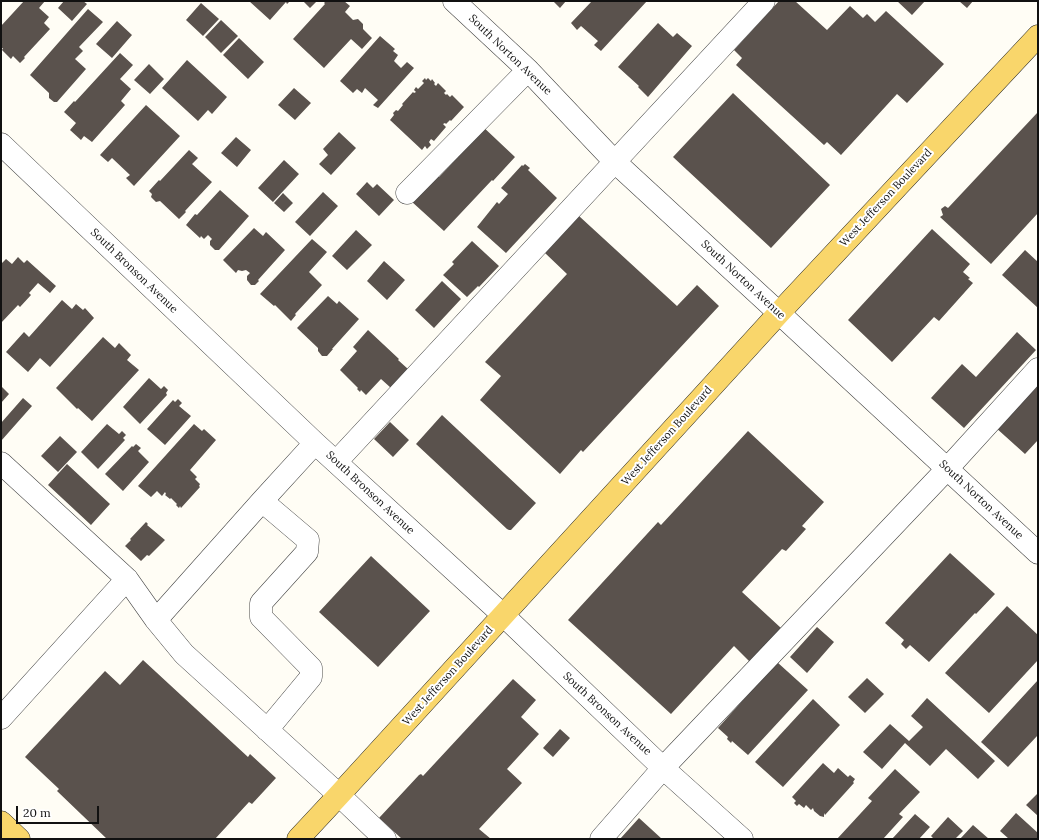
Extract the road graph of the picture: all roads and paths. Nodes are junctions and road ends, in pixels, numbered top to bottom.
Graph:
1 (454, 1) edge
2 (764, 1) edge
3 (1038, 36) edge
4 (528, 70) junction
5 (1, 144) edge
6 (615, 162) junction
7 (407, 193) dead end
8 (779, 312) junction
9 (1038, 369) edge
10 (315, 443) junction
11 (337, 461) junction
12 (1, 463) edge
13 (947, 469) junction
14 (262, 501) junction
15 (1038, 553) edge
16 (127, 579) junction
17 (503, 616) junction
18 (156, 620) junction
19 (1, 718) edge
20 (267, 730) junction
21 (664, 768) junction
22 (339, 795) junction
23 (1, 822) edge
24 (17, 838) edge
25 (301, 838) edge
26 (385, 839) edge
27 (601, 839) edge
28 (742, 839) edge

1 - 4 street, South Norton Avenue
2 - 6 street
3 - 8 main road, West Jefferson Boulevard
4 - 6 street, South Norton Avenue
4 - 7 street
5 - 10 street, South Bronson Avenue
6 - 8 street, South Norton Avenue
6 - 11 street
8 - 13 street, South Norton Avenue
8 - 17 main road, West Jefferson Boulevard
9 - 13 street
10 - 11 street, South Bronson Avenue
10 - 14 street
11 - 17 street, South Bronson Avenue
12 - 16 street
13 - 15 street, South Norton Avenue
13 - 21 street
14 - 18 street
14 - 20 street
16 - 18 street
16 - 19 street
17 - 21 street, South Bronson Avenue
17 - 22 main road, West Jefferson Boulevard
18 - 20 street
20 - 22 street
21 - 27 street
21 - 28 street, South Bronson Avenue
22 - 25 main road, West Jefferson Boulevard
22 - 26 street
23 - 24 main road

